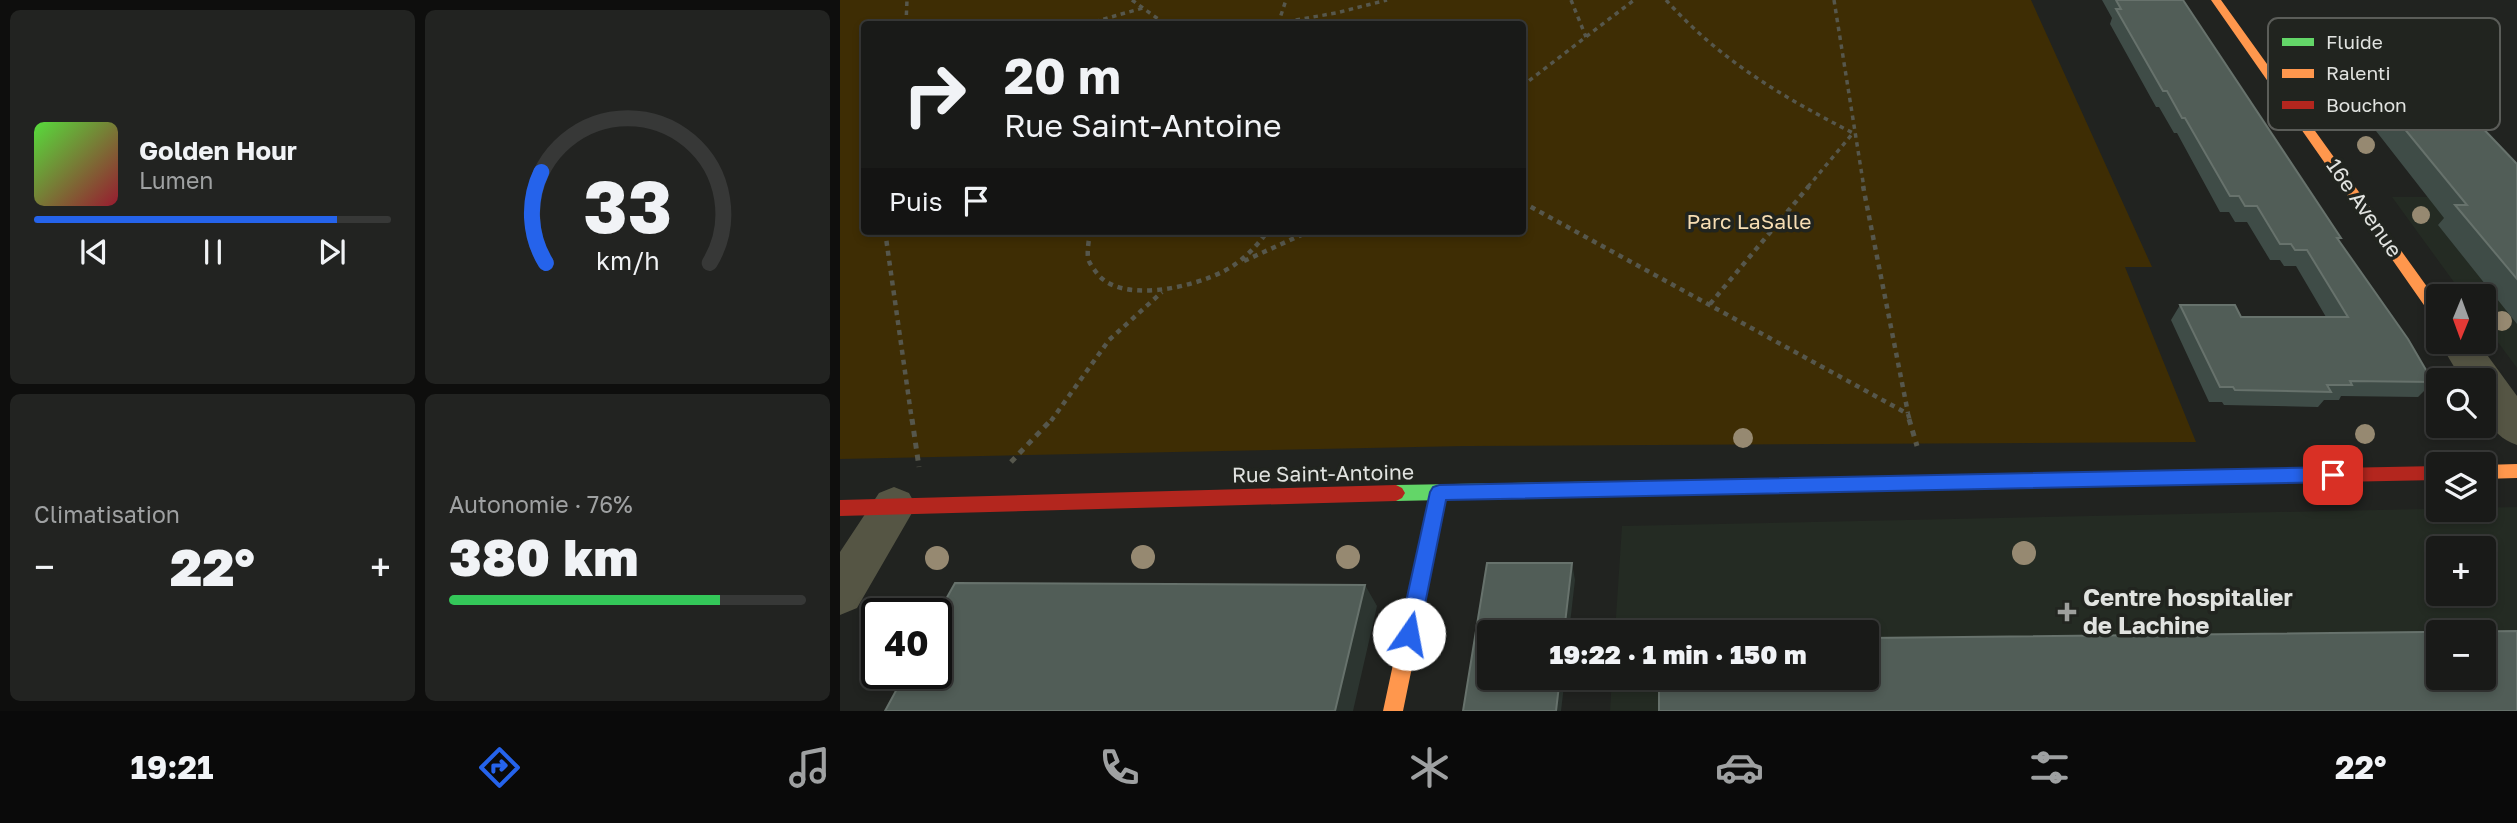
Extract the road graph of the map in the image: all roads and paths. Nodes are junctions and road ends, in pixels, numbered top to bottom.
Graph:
1 (907, 0) edge
2 (1132, 0) edge
3 (1286, 0) edge
4 (1387, 0) edge
5 (1571, 0) edge
6 (1634, 0) edge
7 (1666, 0) edge
8 (1834, 0) edge
9 (2216, 0) edge
10 (1143, 8) junction
11 (906, 21) edge
12 (1097, 21) edge
13 (1161, 21) edge
14 (1279, 21) edge
15 (1294, 21) edge
16 (1586, 37) junction
17 (2268, 74) edge
18 (1526, 83) edge
19 (2308, 130) edge
20 (1853, 133) junction
21 (1526, 204) edge
22 (885, 235) edge
23 (1089, 235) edge
24 (1266, 235) edge
25 (1301, 235) edge
26 (1241, 262) junction
27 (1163, 291) junction
28 (2426, 297) edge
29 (1710, 304) junction
30 (2465, 354) edge
31 (1908, 414) junction
32 (2517, 428) edge
33 (1918, 450) dead end
34 (1003, 470) dead end
35 (2517, 471) edge
36 (2496, 472) edge
37 (2426, 473) edge
38 (907, 489) junction
39 (1439, 492) junction
40 (840, 508) edge
41 (840, 593) edge
42 (1393, 711) edge

1 - 11 path
2 - 10 path
3 - 14 path
4 - 15 path
5 - 16 path
6 - 16 path
7 - 20 path
8 - 20 path
9 - 17 street, 16e Avenue
10 - 12 path
10 - 13 path
16 - 18 path
19 - 28 street, 16e Avenue
20 - 29 path
20 - 31 path
21 - 29 path
22 - 38 path
23 - 27 path
24 - 26 path
25 - 26 path
26 - 27 path
27 - 34 path
29 - 31 path
30 - 32 street
31 - 33 path
35 - 36 street
37 - 39 street, Rue Saint-Antoine
38 - 39 street, Rue Saint-Antoine
38 - 40 street, Rue Saint-Antoine
38 - 41 street
39 - 42 street

